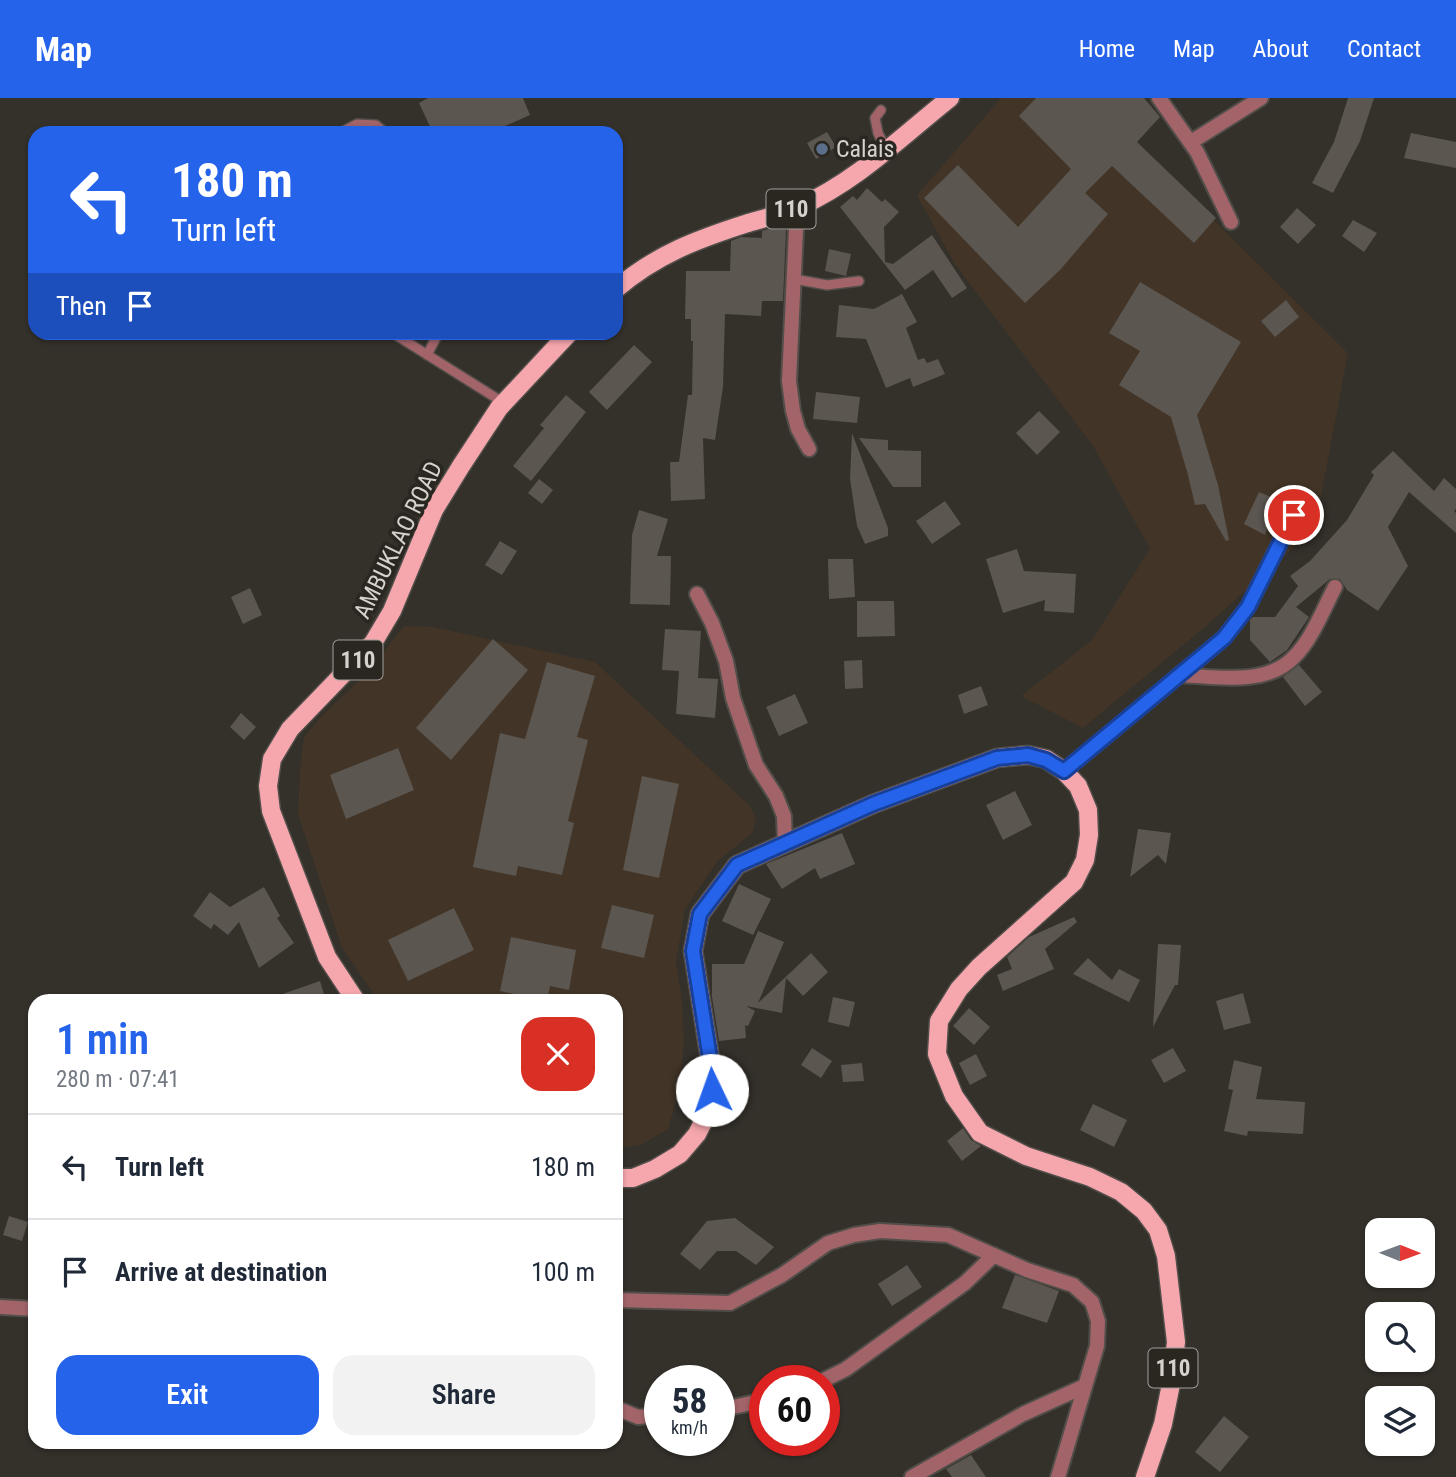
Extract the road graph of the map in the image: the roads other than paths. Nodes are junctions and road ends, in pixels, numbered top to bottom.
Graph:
1 (950, 98) edge
2 (1159, 98) edge
3 (1261, 98) edge
4 (881, 110) dead end
5 (354, 126) edge
6 (377, 126) edge
7 (1191, 142) junction
8 (887, 152) junction
9 (797, 208) junction
10 (1231, 222) dead end
11 (794, 279) junction
12 (859, 281) dead end
13 (623, 283) edge
14 (404, 340) edge
15 (435, 340) edge
16 (563, 340) edge
17 (428, 355) junction
18 (504, 403) junction
19 (809, 449) dead end
20 (1294, 515) dead end
21 (1335, 587) dead end
22 (697, 594) dead end
23 (1181, 675) junction
24 (1064, 771) junction
25 (785, 843) junction
26 (351, 994) edge
27 (623, 1178) edge
28 (994, 1255) junction
29 (623, 1300) edge
30 (0, 1307) edge
31 (28, 1309) edge
32 (840, 1372) edge
33 (1085, 1386) junction
34 (623, 1411) edge
35 (644, 1416) edge
36 (912, 1477) edge
37 (1058, 1477) edge
38 (1144, 1477) edge

1 - 8 main road, 110
2 - 7 street
3 - 7 street
4 - 8 lane
5 - 6 lane
7 - 10 street
8 - 9 main road, 110
9 - 11 street
9 - 13 main road, 110
11 - 12 lane
11 - 19 street
14 - 17 lane
15 - 17 lane
16 - 18 main road, AMBUKLAO ROAD / 110
17 - 18 lane
18 - 26 main road, AMBUKLAO ROAD / 110
20 - 23 street
21 - 23 street
22 - 25 street
23 - 24 street
24 - 25 main road
24 - 38 main road, 110
25 - 27 main road
28 - 29 street
28 - 32 street
28 - 33 street
30 - 31 street
33 - 36 street
33 - 37 street
34 - 35 street

